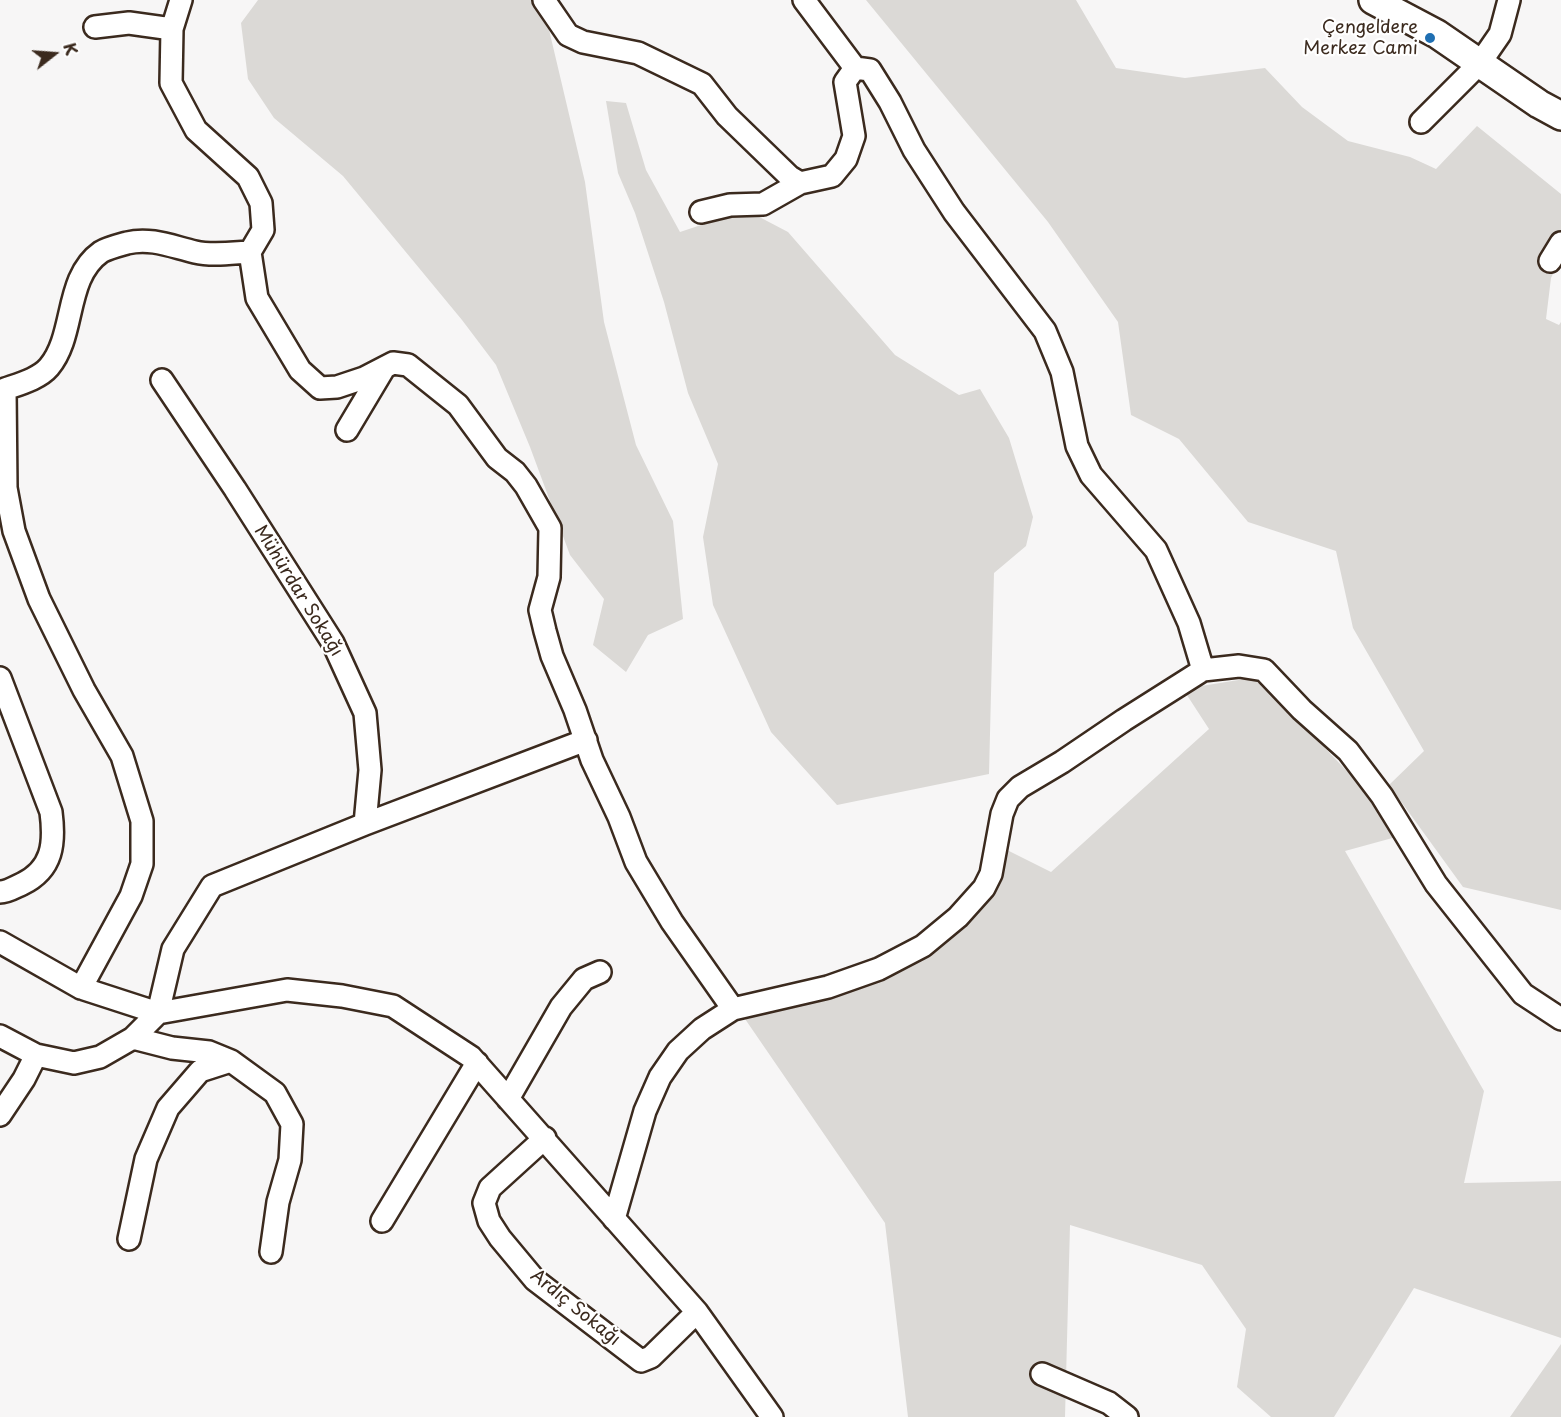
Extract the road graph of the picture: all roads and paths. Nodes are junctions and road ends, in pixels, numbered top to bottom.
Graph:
1 (181, 0) edge
2 (544, 0) edge
3 (804, 0) edge
4 (1373, 0) edge
5 (1509, 0) edge
6 (95, 27) dead end
7 (172, 30) junction
8 (1480, 63) junction
9 (855, 68) junction
10 (1561, 115) edge
11 (1421, 122) dead end
12 (800, 183) junction
13 (701, 212) dead end
14 (1561, 243) edge
15 (250, 252) junction
16 (1550, 261) dead end
17 (385, 367) junction
18 (162, 380) dead end
19 (3, 390) edge
20 (347, 430) dead end
21 (1203, 670) junction
22 (0, 678) edge
23 (586, 740) junction
24 (365, 824) junction
25 (0, 892) edge
26 (0, 942) edge
27 (600, 972) dead end
28 (81, 988) junction
29 (733, 1009) junction
30 (158, 1013) junction
31 (1561, 1019) edge
32 (0, 1036) edge
33 (134, 1038) junction
34 (36, 1055) junction
35 (231, 1061) junction
36 (477, 1063) junction
37 (508, 1099) junction
38 (0, 1115) edge
39 (544, 1138) junction
40 (614, 1219) junction
41 (382, 1221) dead end
42 (129, 1239) dead end
43 (271, 1252) dead end
44 (697, 1311) junction
45 (1042, 1374) dead end
46 (772, 1417) edge
47 (1126, 1417) edge

1 - 7 street
2 - 12 street
3 - 9 street
4 - 8 main road
5 - 8 street
6 - 7 street
7 - 15 street
8 - 10 main road
8 - 11 street
9 - 12 street
9 - 21 street
12 - 13 street
14 - 16 street
15 - 17 street
15 - 19 street
17 - 20 street
17 - 23 street
18 - 24 street, Mühürdar Sokağı
19 - 28 street
21 - 29 street
21 - 31 street
22 - 25 street
23 - 24 street
23 - 29 street
24 - 30 street
26 - 28 street
27 - 37 street
28 - 30 street
29 - 40 street
30 - 33 street
30 - 36 street
32 - 34 street
33 - 34 street
33 - 35 street
34 - 38 street
35 - 42 street
35 - 43 street
36 - 37 street
36 - 41 street
37 - 39 street
39 - 40 street
39 - 44 street, Ardıç Sokağı
40 - 44 street
44 - 46 street
45 - 47 street

